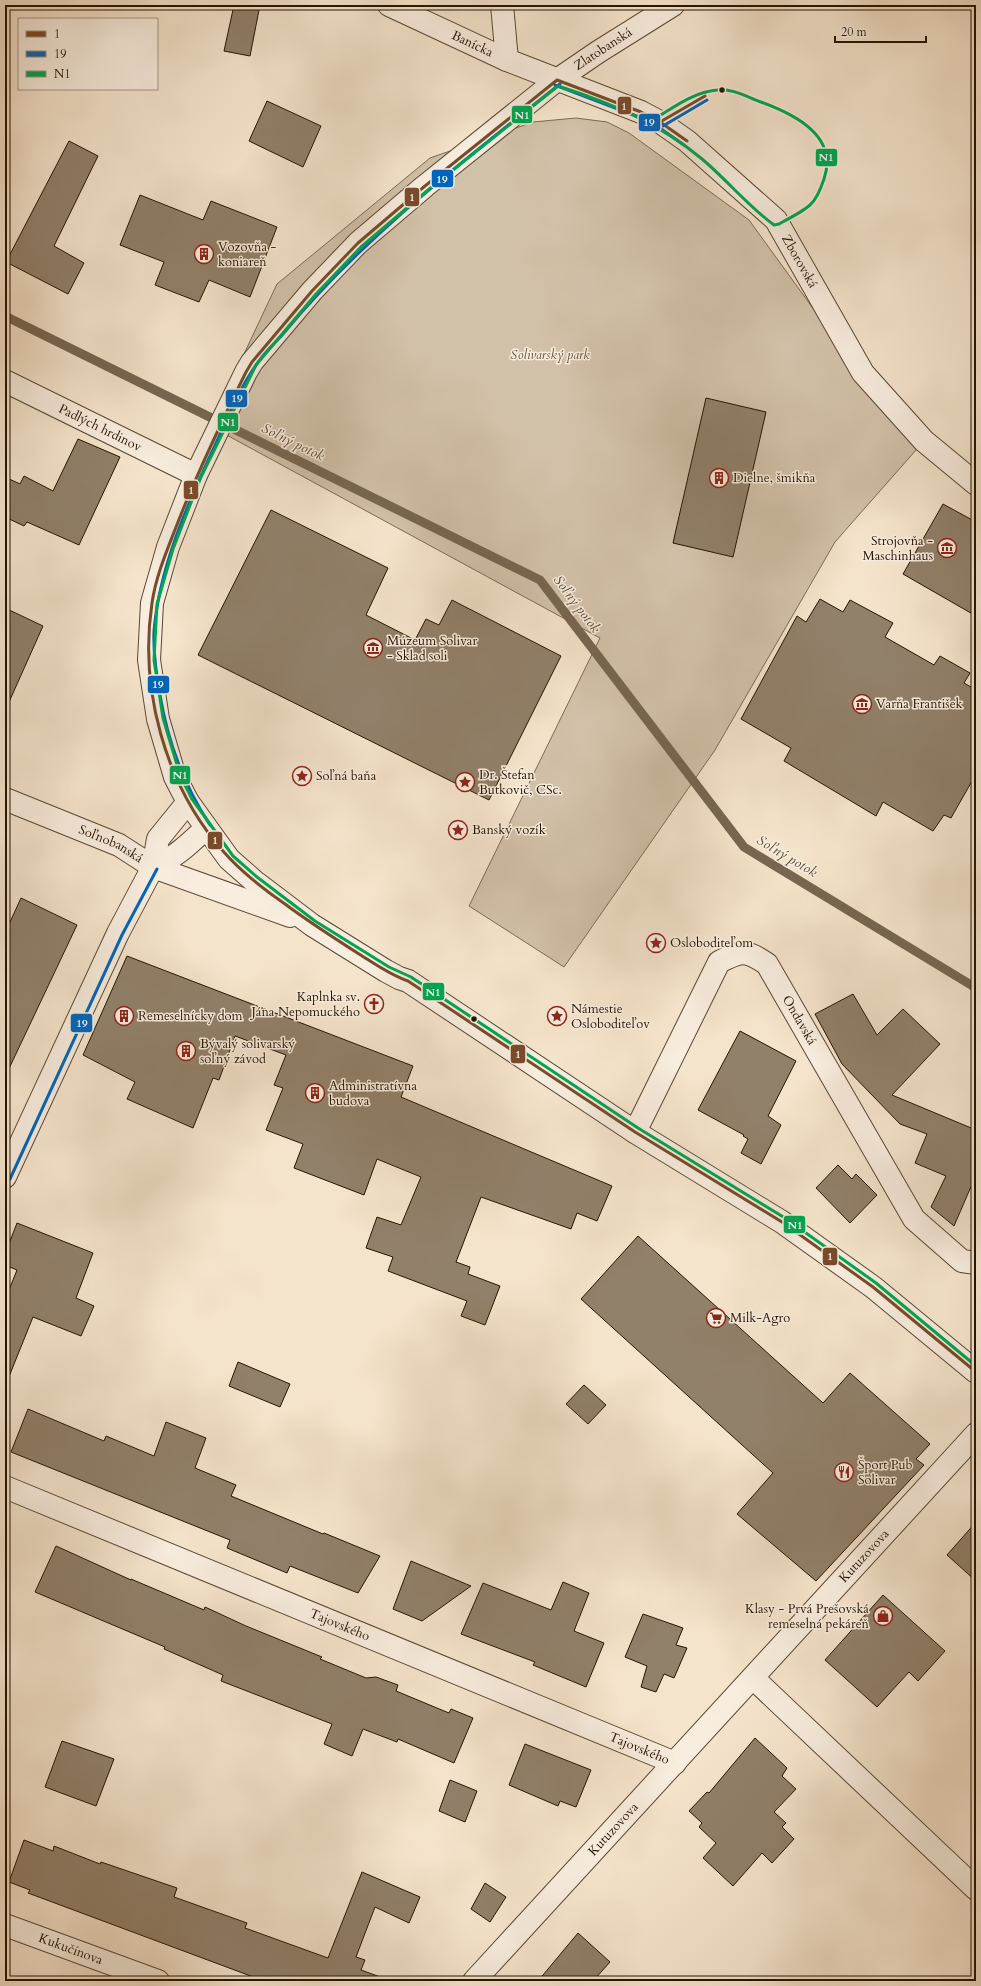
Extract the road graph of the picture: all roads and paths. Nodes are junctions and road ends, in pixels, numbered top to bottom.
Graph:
1 (389, 5) edge
2 (425, 5) edge
3 (502, 5) edge
4 (673, 5) edge
5 (441, 30) junction
6 (507, 60) junction
7 (557, 80) junction
8 (5, 381) edge
9 (196, 475) junction
10 (976, 484) edge
11 (5, 799) edge
12 (188, 802) junction
13 (206, 828) junction
14 (153, 867) junction
15 (312, 925) junction
16 (635, 1132) junction
17 (5, 1177) edge
18 (976, 1263) edge
19 (976, 1372) edge
20 (976, 1434) edge
21 (5, 1487) edge
22 (753, 1678) junction
23 (675, 1764) junction
24 (976, 1889) edge
25 (5, 1925) edge
26 (158, 1981) edge
27 (474, 1981) edge

1 - 5 street, Banícka
2 - 5 street
3 - 6 street
4 - 7 street, Zlatobanská
5 - 6 street, Banícka
6 - 7 street, Banícka
7 - 9 street, Zlatobanská
7 - 10 street, Zborovská
8 - 9 street, Padlých hrdinov
9 - 12 street, Zlatobanská
11 - 14 street, Soľnobanská
12 - 13 street, Zlatobanská
12 - 14 street
13 - 14 street, Soľnobanská
13 - 15 street
14 - 15 street
14 - 17 street
15 - 16 street
16 - 18 street, Ondavská
16 - 19 street
20 - 22 street, Kutuzovova
21 - 23 street, Tajovského
22 - 23 street, Kutuzovova
22 - 24 street
23 - 27 street, Kutuzovova
25 - 26 street, Kukučínova

